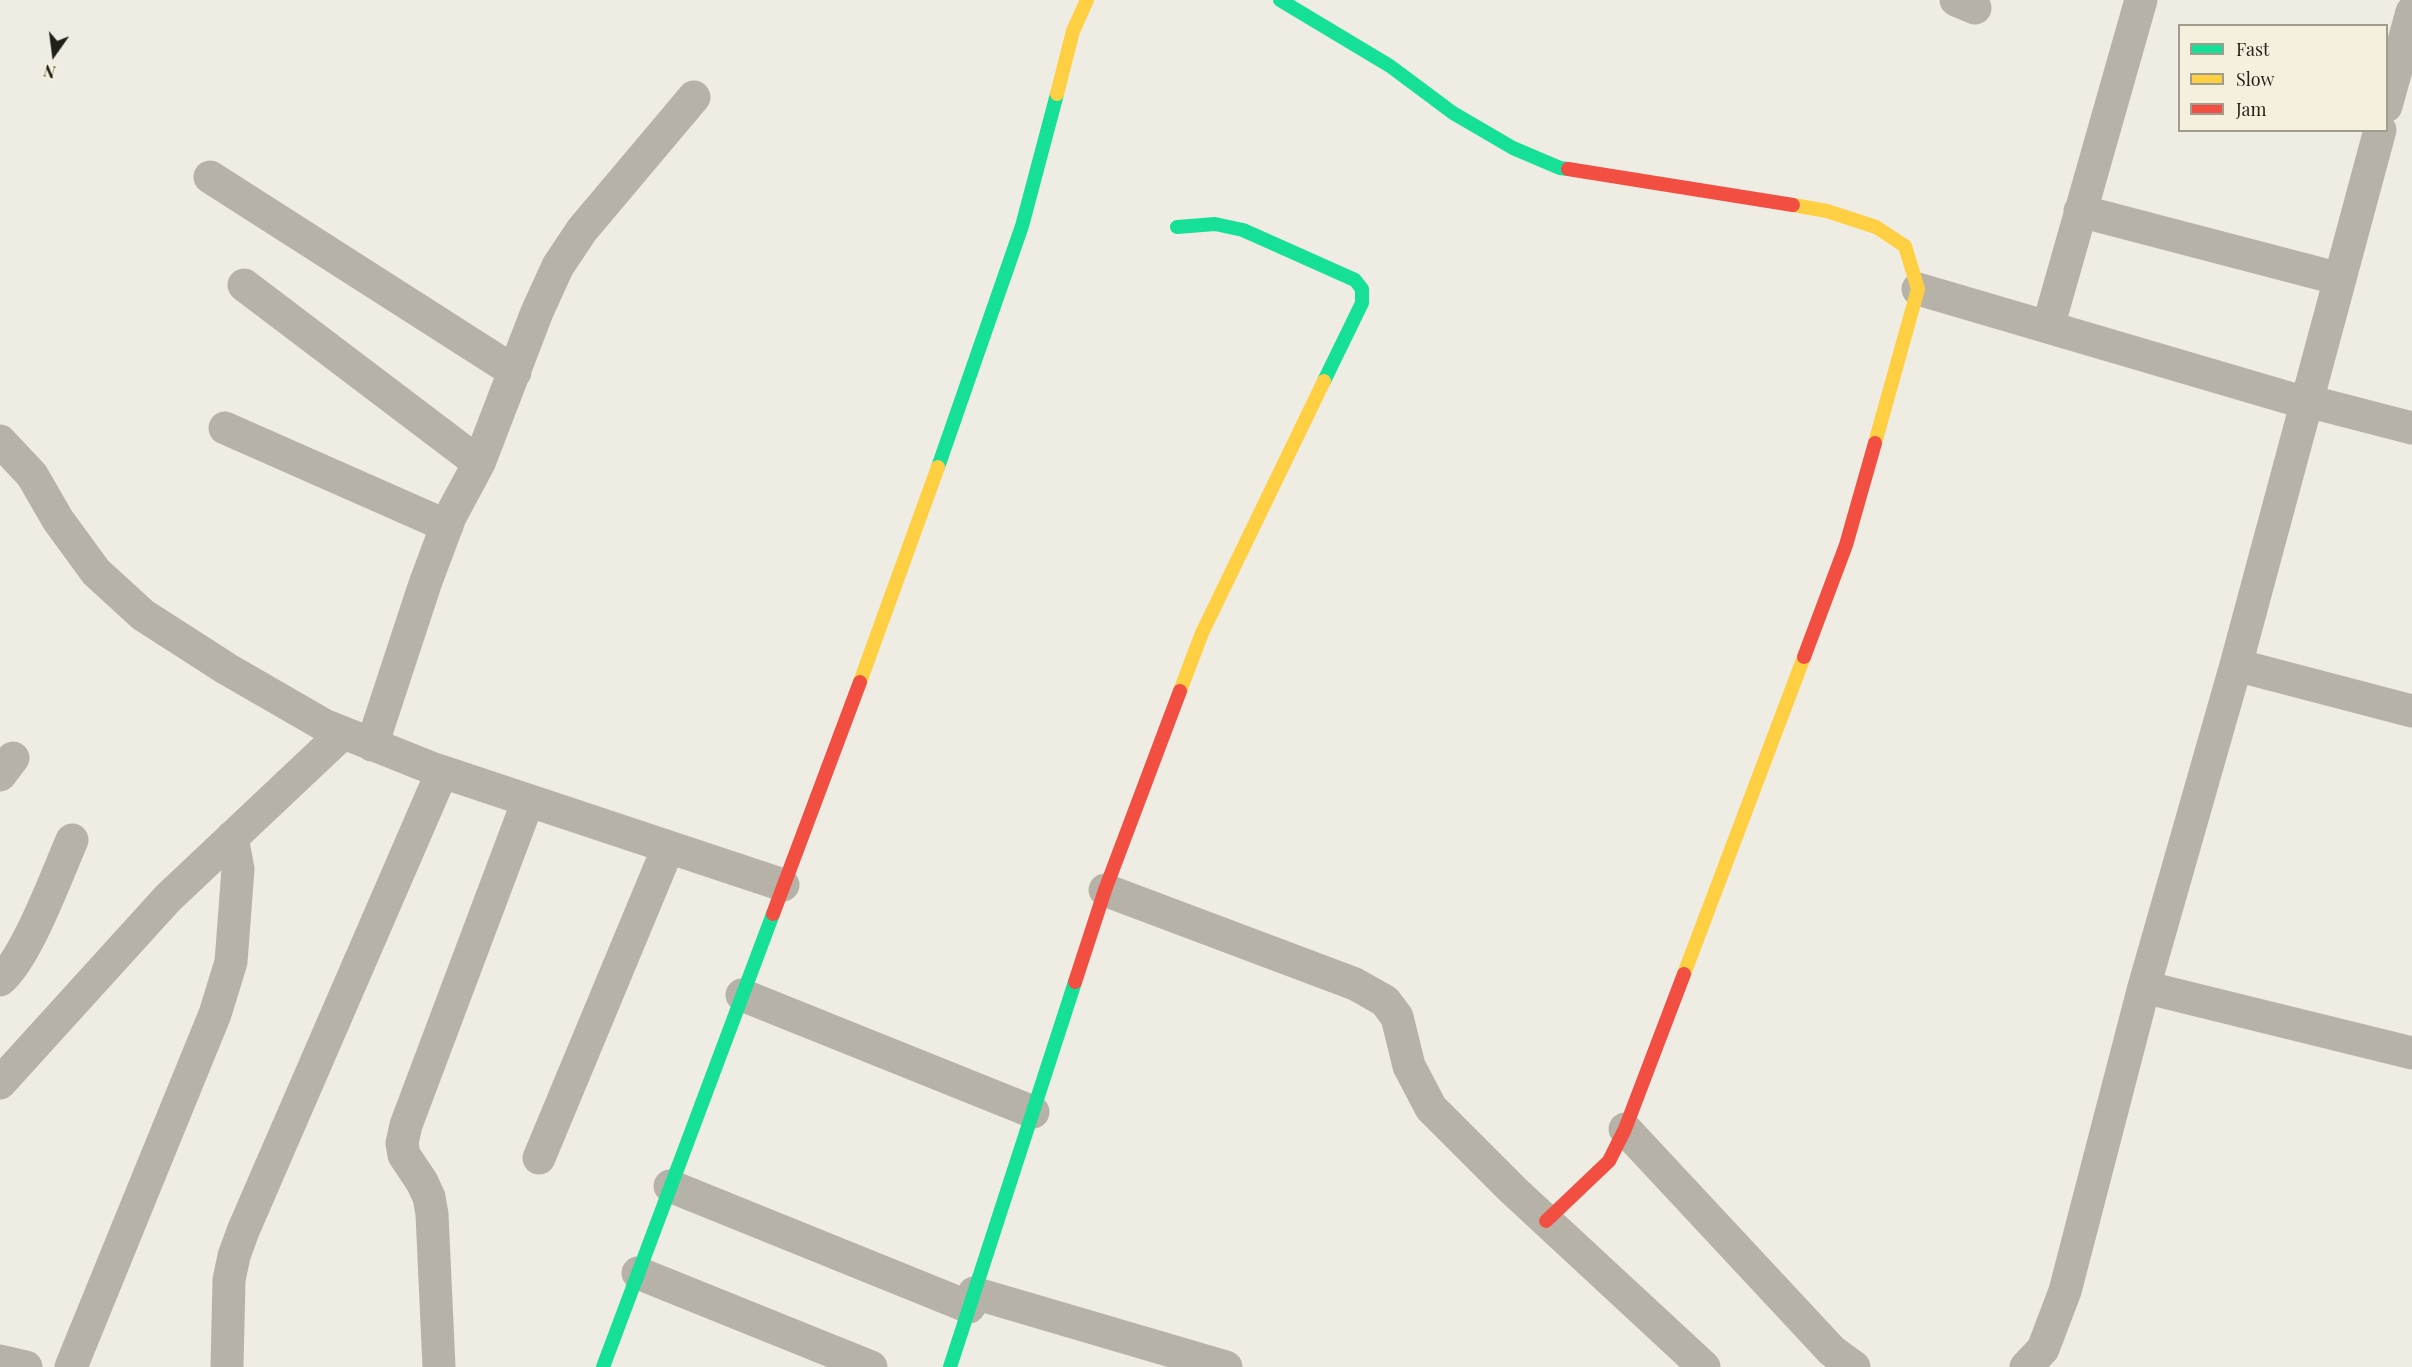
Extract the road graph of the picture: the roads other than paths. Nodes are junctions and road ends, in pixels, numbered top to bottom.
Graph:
1 (1087, 0) edge
2 (1280, 0) edge
3 (2141, 0) edge
4 (2412, 12) edge
5 (694, 97) dead end
6 (2388, 99) edge
7 (2379, 132) edge
8 (210, 177) dead end
9 (2080, 211) junction
10 (1177, 227) dead end
11 (2340, 279) junction
12 (244, 285) dead end
13 (1918, 289) junction
14 (2048, 327) junction
15 (515, 372) junction
16 (2306, 403) junction
17 (225, 428) dead end
18 (2412, 428) edge
19 (0, 441) edge
20 (479, 463) junction
21 (447, 526) junction
22 (2236, 665) junction
23 (2412, 711) edge
24 (358, 739) junction
25 (442, 772) junction
26 (528, 801) junction
27 (232, 837) junction
28 (72, 840) dead end
29 (668, 848) junction
30 (783, 885) junction
31 (1105, 890) junction
32 (0, 980) edge
33 (2144, 987) junction
34 (742, 995) junction
35 (2412, 1053) edge
36 (0, 1083) edge
37 (1033, 1112) junction
38 (1625, 1129) junction
39 (539, 1158) dead end
40 (670, 1186) junction
41 (1553, 1214) junction
42 (638, 1273) junction
43 (972, 1300) junction
44 (0, 1361) edge
45 (610, 1365) edge
46 (26, 1367) edge
47 (71, 1367) edge
48 (227, 1367) edge
49 (439, 1367) edge
50 (871, 1367) edge
51 (950, 1367) edge
52 (1226, 1367) edge
53 (1704, 1367) edge
54 (1854, 1367) edge
55 (2026, 1367) edge

1 - 30 street
2 - 13 street
3 - 9 street
4 - 6 street
5 - 15 street
7 - 11 street
8 - 15 street
9 - 11 street
9 - 14 street
10 - 31 street
11 - 16 street
12 - 20 street
13 - 14 street
13 - 38 street
14 - 16 street
15 - 20 street
16 - 18 street
16 - 22 street
17 - 21 street
19 - 24 street
20 - 21 street
21 - 24 street
22 - 23 street
22 - 33 street
24 - 25 street
24 - 27 street
25 - 26 street
25 - 48 street
26 - 29 street
26 - 49 street
27 - 36 street
27 - 47 street
28 - 32 street
29 - 30 street
29 - 39 street
30 - 34 street
31 - 37 street
31 - 41 street
33 - 35 street
33 - 55 street
34 - 37 street
34 - 40 street
37 - 43 street
38 - 41 street
38 - 54 street
40 - 42 street
40 - 43 street
41 - 53 street
42 - 45 street
42 - 50 street
43 - 51 street
43 - 52 street
44 - 46 street

